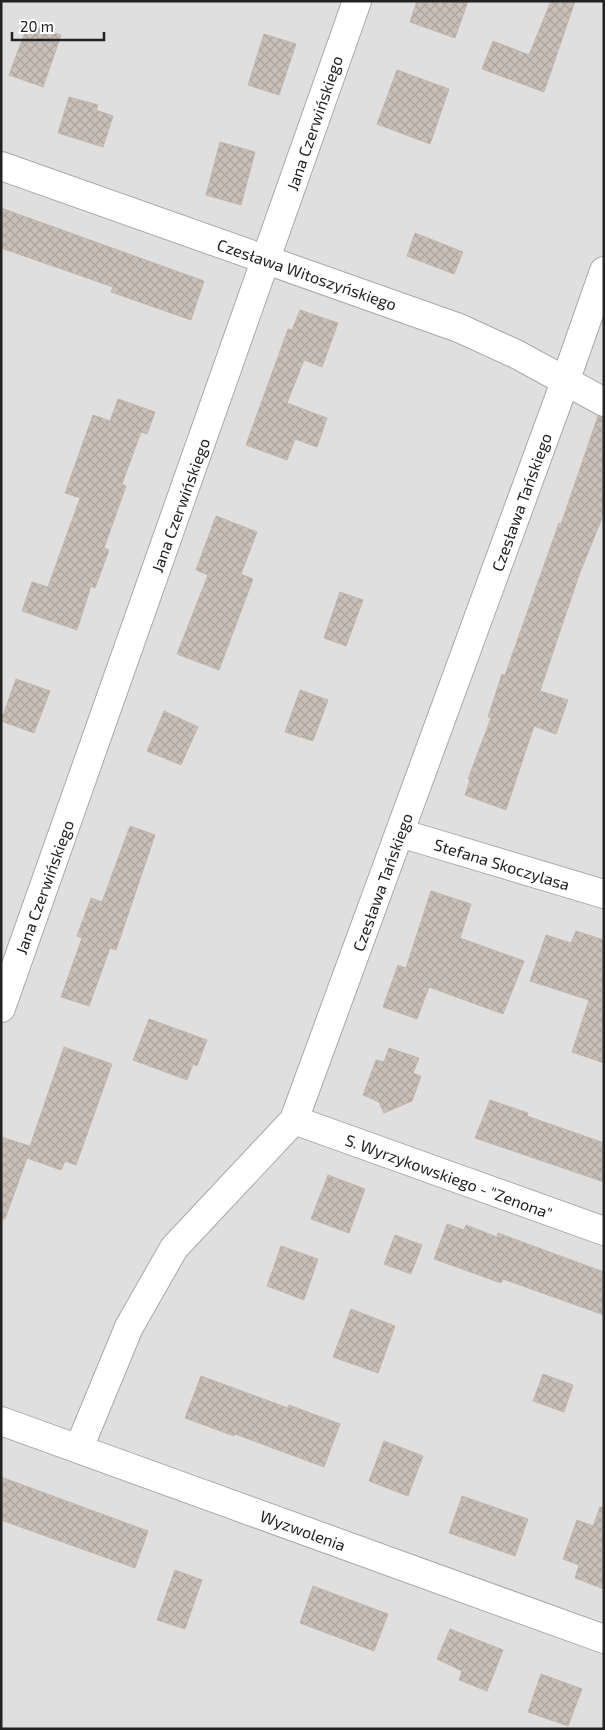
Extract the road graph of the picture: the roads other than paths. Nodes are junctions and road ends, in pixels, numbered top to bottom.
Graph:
1 (357, 1) edge
2 (1, 166) edge
3 (266, 260) junction
4 (604, 271) edge
5 (566, 379) junction
6 (604, 402) edge
7 (400, 833) junction
8 (604, 894) edge
9 (1, 1008) edge
10 (294, 1120) junction
11 (604, 1231) edge
12 (1, 1420) edge
13 (79, 1448) junction
14 (604, 1639) edge

1 - 3 street, Jana Czerwińskiego
2 - 3 street, Czesława Witoszyńskiego
3 - 5 street, Czesława Witoszyńskiego
3 - 9 street, Jana Czerwińskiego
4 - 5 street, Czesława Tańskiego
5 - 6 street, Czesława Witoszyńskiego
5 - 7 street, Czesława Tańskiego
7 - 8 street, Stefana Skoczylasa
7 - 10 street, Czesława Tańskiego
10 - 11 street, S. Wyrzykowskiego - "Zenona"
10 - 13 street, Czesława Tańskiego
12 - 13 street, Wyzwolenia
13 - 14 street, Wyzwolenia

